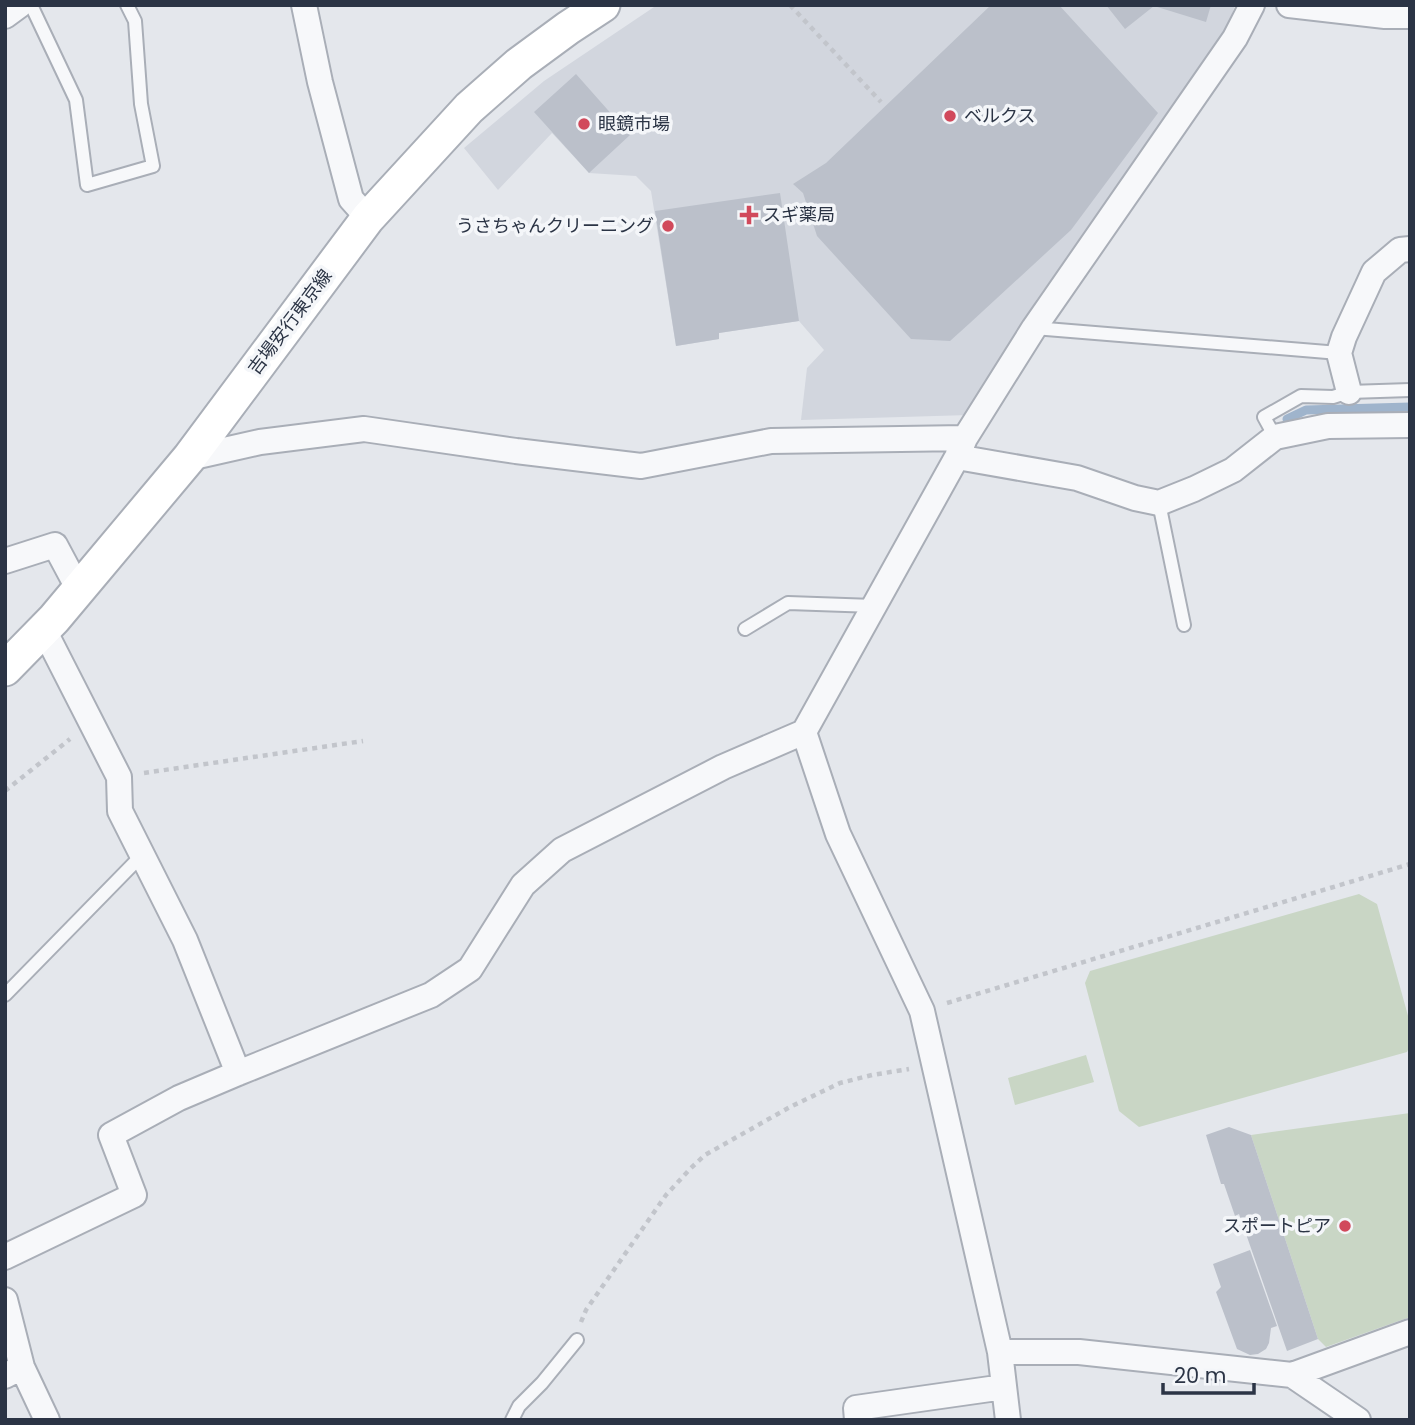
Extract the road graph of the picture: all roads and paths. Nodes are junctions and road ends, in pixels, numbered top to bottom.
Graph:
1 (20, 5) edge
2 (31, 5) edge
3 (127, 5) edge
4 (304, 5) edge
5 (603, 5) edge
6 (790, 5) edge
7 (1252, 5) edge
8 (1289, 5) edge
9 (5, 16) edge
10 (1410, 16) edge
11 (881, 102) dead end
12 (368, 218) junction
13 (1410, 250) edge
14 (1034, 328) junction
15 (1339, 353) junction
16 (1410, 390) edge
17 (1349, 392) junction
18 (1410, 425) edge
19 (1275, 437) junction
20 (961, 447) junction
21 (189, 458) junction
22 (1159, 503) junction
23 (5, 561) edge
24 (79, 590) junction
25 (874, 606) junction
26 (1184, 625) dead end
27 (745, 629) dead end
28 (44, 630) junction
29 (5, 669) edge
30 (804, 732) junction
31 (73, 737) dead end
32 (363, 741) dead end
33 (119, 777) junction
34 (5, 790) edge
35 (142, 855) junction
36 (1410, 864) edge
37 (5, 995) edge
38 (922, 1011) junction
39 (934, 1066) junction
40 (238, 1073) junction
41 (5, 1257) edge
42 (5, 1300) edge
43 (1410, 1332) edge
44 (577, 1339) joint
45 (1000, 1352) junction
46 (14, 1372) edge
47 (1292, 1375) junction
48 (1004, 1387) junction
49 (47, 1420) edge
50 (512, 1420) edge
51 (858, 1420) edge
52 (1008, 1420) edge
53 (1358, 1420) edge

1 - 9 street
2 - 3 lane
4 - 12 street
5 - 12 main road, 吉場安行東京線
6 - 11 path
7 - 14 street
8 - 10 street
12 - 21 main road, 吉場安行東京線
13 - 15 street
14 - 15 lane
14 - 20 street
15 - 17 street
16 - 17 lane
17 - 19 lane
18 - 19 street
19 - 22 street
20 - 21 street
20 - 22 street
20 - 25 street
21 - 24 main road, 吉場安行東京線
22 - 26 lane
23 - 24 street
24 - 28 main road, 吉場安行東京線
25 - 27 lane
25 - 30 street
28 - 29 main road, 吉場安行東京線
28 - 33 street
30 - 38 street
30 - 40 street
31 - 34 path
32 - 33 path
33 - 35 street
35 - 37 lane
35 - 40 street
36 - 38 path
38 - 39 street
39 - 44 path
39 - 45 street
40 - 41 street
42 - 46 street
43 - 47 street
44 - 50 lane
45 - 47 street
45 - 48 street
46 - 49 street
47 - 53 street
48 - 51 street
48 - 52 street

